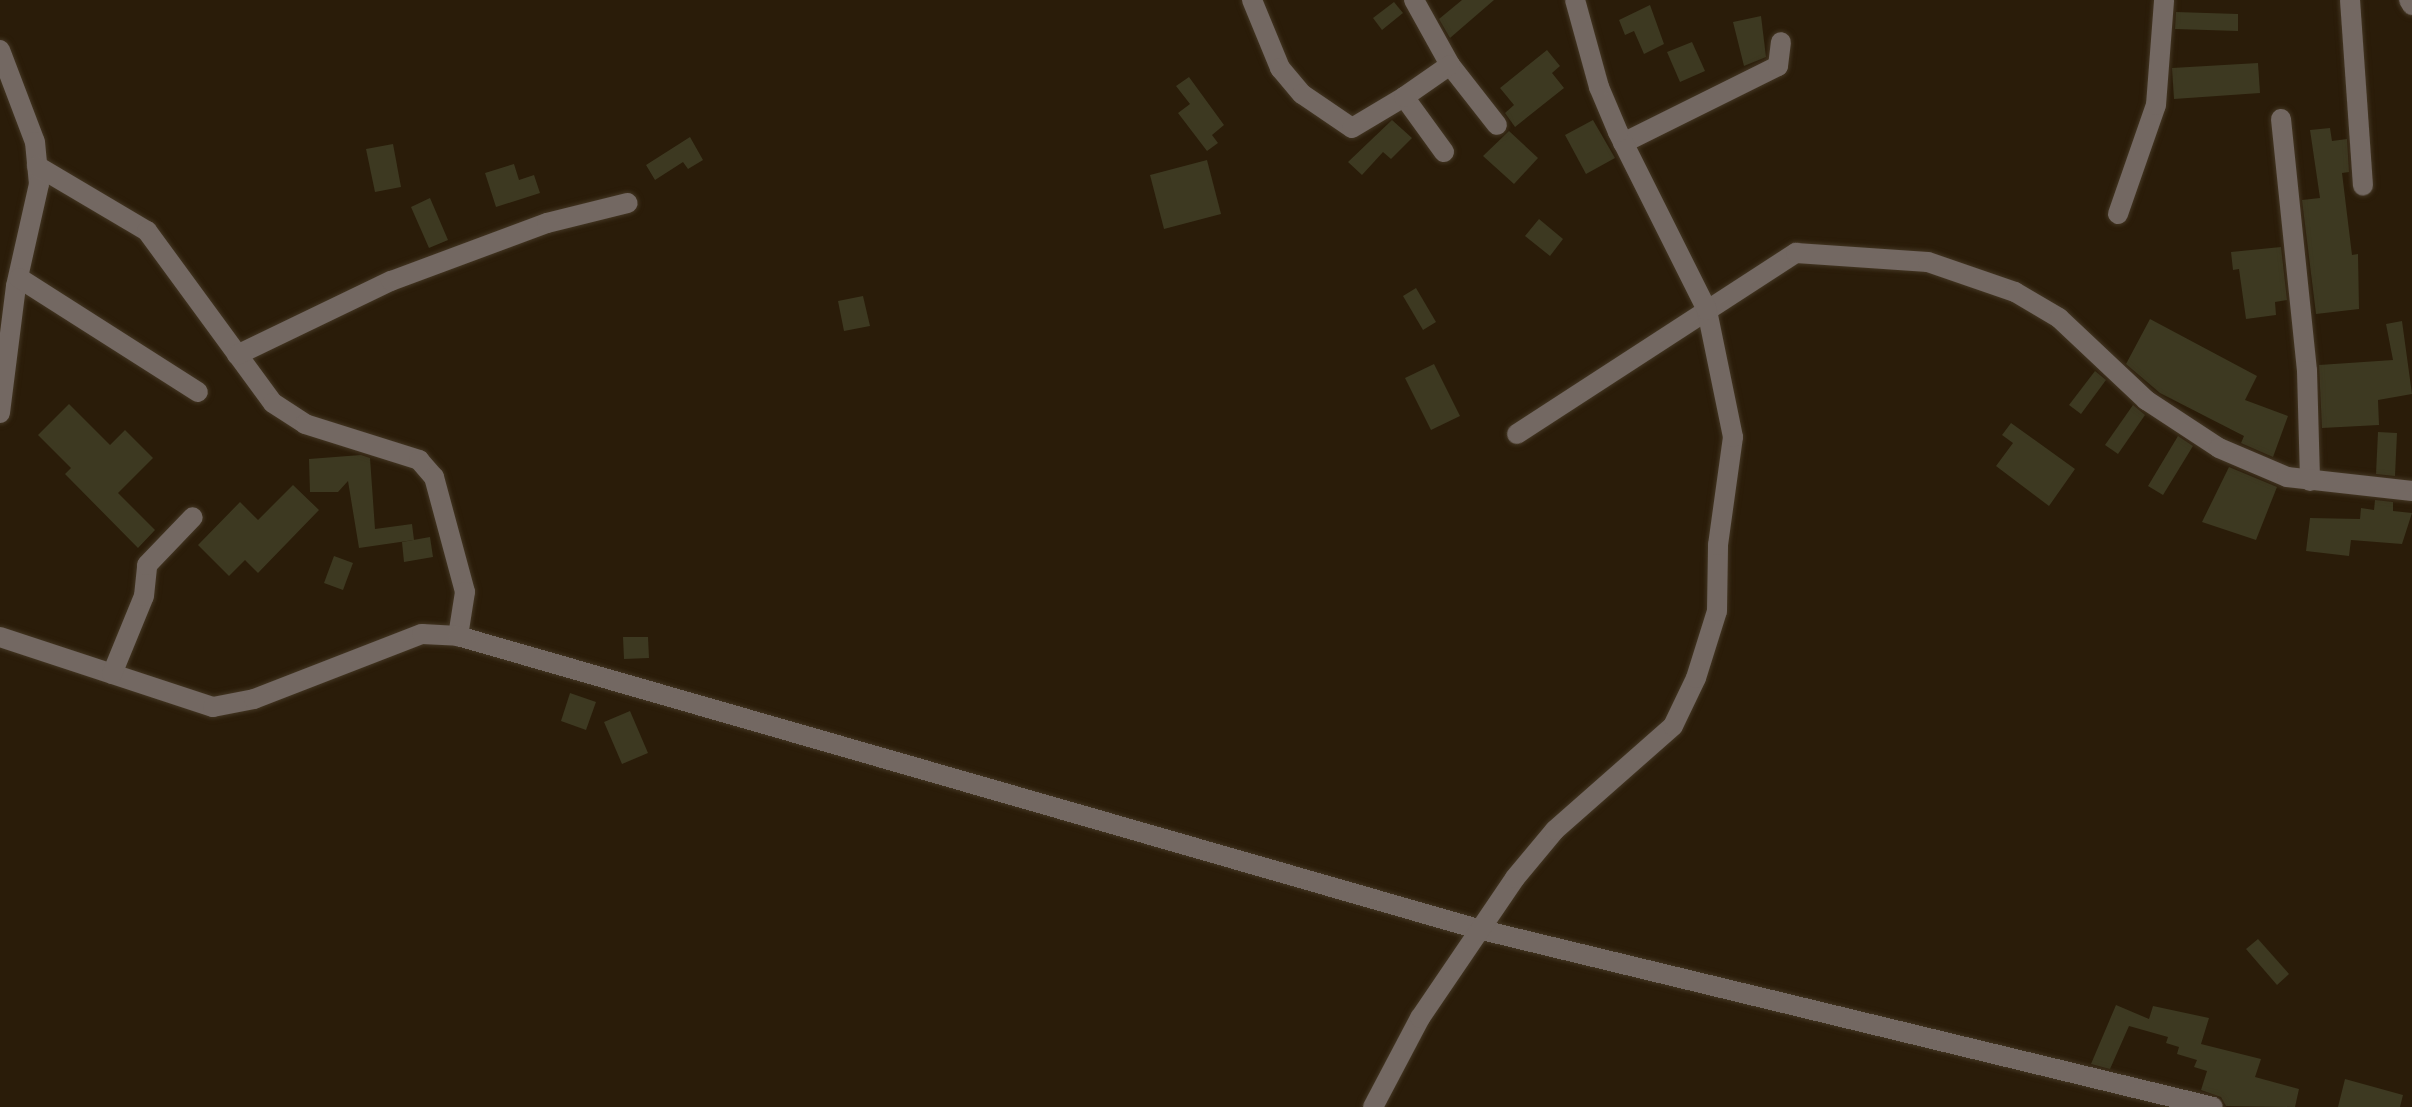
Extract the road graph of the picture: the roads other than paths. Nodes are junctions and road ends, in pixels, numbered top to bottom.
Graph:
1 (1252, 0) edge
2 (1414, 0) edge
3 (1575, 0) edge
4 (2164, 0) edge
5 (2350, 0) edge
6 (1781, 42) dead end
7 (0, 50) edge
8 (1450, 65) junction
9 (1404, 97) junction
10 (2281, 119) dead end
11 (1497, 125) dead end
12 (1623, 143) junction
13 (1444, 152) dead end
14 (37, 166) junction
15 (2363, 186) dead end
16 (628, 203) dead end
17 (2118, 214) dead end
18 (19, 278) junction
19 (1707, 310) junction
20 (237, 355) junction
21 (198, 392) dead end
22 (0, 413) edge
23 (1517, 434) dead end
24 (2310, 481) junction
25 (2412, 491) edge
26 (193, 517) dead end
27 (458, 636) junction
28 (0, 637) edge
29 (112, 674) junction
30 (1478, 929) junction
31 (1373, 1107) edge
32 (2213, 1107) edge

1 - 9 street
2 - 8 street
3 - 12 street
4 - 17 street
5 - 15 street
6 - 12 street
7 - 14 street
8 - 9 street
8 - 11 street
9 - 13 street
10 - 24 street
12 - 19 street
14 - 18 street
14 - 20 street
16 - 20 street
18 - 21 street
18 - 22 street
19 - 23 street
19 - 24 street
19 - 30 street
20 - 27 street
24 - 25 street
26 - 29 street
27 - 29 street
27 - 30 street
28 - 29 street
30 - 31 street
30 - 32 street

